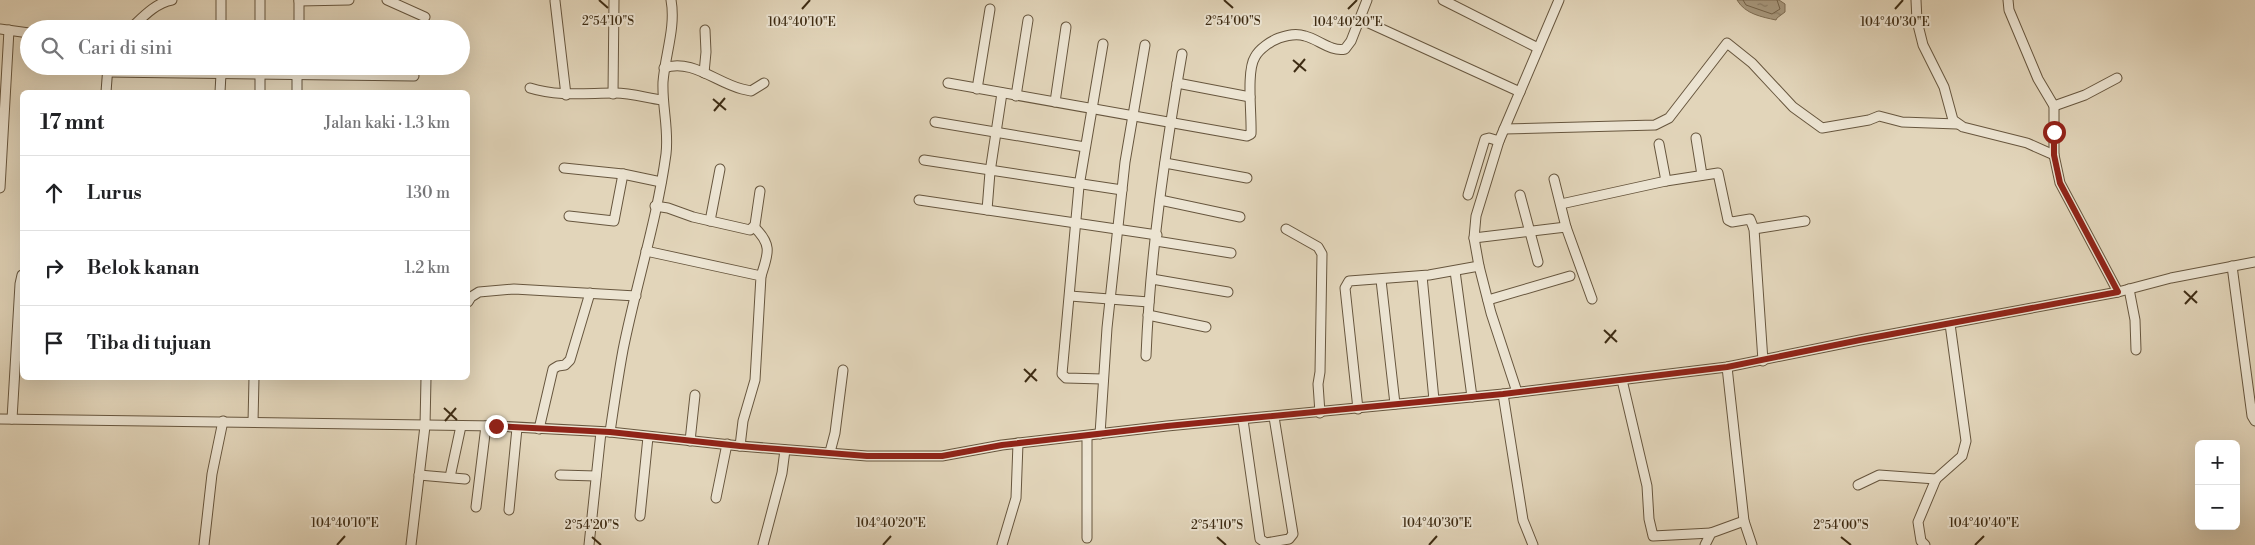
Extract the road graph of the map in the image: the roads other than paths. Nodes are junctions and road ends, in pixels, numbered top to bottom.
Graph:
1 (172, 0) edge
2 (221, 0) edge
3 (260, 0) edge
4 (299, 0) edge
5 (349, 0) edge
6 (387, 0) edge
7 (614, 0) edge
8 (671, 0) edge
9 (1367, 0) edge
10 (1443, 0) edge
11 (1559, 0) edge
12 (1916, 0) edge
13 (2008, 0) edge
14 (555, 1) edge
15 (161, 2) edge
16 (401, 3) edge
17 (990, 9) dead end
18 (425, 16) dead end
19 (1360, 19) junction
20 (140, 20) edge
21 (221, 20) edge
22 (260, 20) edge
23 (299, 20) edge
24 (1028, 20) dead end
25 (1066, 27) dead end
26 (5, 29) edge
27 (705, 30) dead end
28 (20, 32) edge
29 (1103, 44) dead end
30 (1145, 45) dead end
31 (1538, 48) junction
32 (1182, 54) dead end
33 (664, 68) junction
34 (704, 73) junction
35 (107, 75) edge
36 (220, 75) edge
37 (260, 75) edge
38 (297, 75) joint
39 (414, 76) dead end
40 (2117, 78) dead end
41 (764, 83) dead end
42 (948, 83) dead end
43 (1177, 83) junction
44 (530, 88) dead end
45 (977, 89) junction
46 (106, 90) edge
47 (220, 90) edge
48 (260, 90) edge
49 (297, 90) edge
50 (1520, 92) junction
51 (1002, 93) junction
52 (566, 94) junction
53 (613, 94) junction
54 (1016, 96) junction
55 (1250, 97) junction
56 (662, 100) junction
57 (1055, 102) junction
58 (2054, 106) junction
59 (1094, 109) junction
60 (1133, 116) junction
61 (935, 122) dead end
62 (1170, 123) junction
63 (1957, 124) junction
64 (1504, 129) junction
65 (996, 133) junction
66 (1696, 138) dead end
67 (1499, 141) junction
68 (1659, 144) dead end
69 (1085, 147) junction
70 (2054, 155) junction
71 (924, 160) dead end
72 (1165, 163) junction
73 (564, 168) dead end
74 (720, 169) dead end
75 (990, 172) junction
76 (623, 174) junction
77 (1702, 175) junction
78 (1247, 178) dead end
79 (1554, 179) dead end
80 (1666, 181) junction
81 (661, 182) junction
82 (1079, 186) junction
83 (0, 188) edge
84 (1122, 190) junction
85 (760, 191) dead end
86 (1520, 195) dead end
87 (1468, 196) dead end
88 (919, 200) dead end
89 (1160, 200) junction
90 (1561, 204) junction
91 (655, 206) junction
92 (987, 210) junction
93 (569, 216) dead end
94 (1240, 216) dead end
95 (710, 221) junction
96 (1805, 221) dead end
97 (1075, 224) junction
98 (754, 227) junction
99 (1566, 227) junction
100 (1286, 229) dead end
101 (1754, 229) junction
102 (1118, 230) junction
103 (1529, 231) junction
104 (1156, 238) junction
105 (1474, 238) junction
106 (646, 251) junction
107 (1232, 253) dead end
108 (1538, 262) dead end
109 (2255, 262) edge
110 (1479, 266) junction
111 (2232, 266) junction
112 (1455, 270) junction
113 (761, 276) junction
114 (1422, 276) junction
115 (1570, 276) dead end
116 (1152, 279) junction
117 (1381, 280) junction
118 (20, 284) edge
119 (2129, 289) junction
120 (1228, 292) dead end
121 (2118, 292) junction
122 (590, 293) junction
123 (636, 296) junction
124 (1070, 296) junction
125 (470, 298) edge
126 (1110, 298) junction
127 (1488, 300) junction
128 (1592, 300) dead end
129 (1150, 302) junction
130 (1148, 315) junction
131 (1950, 324) junction
132 (1206, 327) dead end
133 (20, 340) edge
134 (2136, 350) dead end
135 (1146, 356) dead end
136 (1763, 360) junction
137 (1727, 367) junction
138 (843, 370) dead end
139 (1103, 379) junction
140 (254, 380) edge
141 (426, 380) edge
142 (1622, 380) junction
143 (1517, 392) junction
144 (696, 394) dead end
145 (1503, 394) junction
146 (1472, 397) junction
147 (1434, 400) junction
148 (1395, 404) junction
149 (1358, 409) junction
150 (1320, 413) junction
151 (1274, 417) junction
152 (0, 419) edge
153 (12, 419) junction
154 (1243, 420) junction
155 (223, 421) junction
156 (2255, 421) edge
157 (254, 422) junction
158 (425, 426) junction
159 (461, 426) junction
160 (486, 426) junction
161 (518, 428) junction
162 (539, 429) junction
163 (606, 432) junction
164 (1100, 434) junction
165 (648, 436) junction
166 (1087, 436) junction
167 (690, 441) junction
168 (1018, 443) junction
169 (727, 444) junction
170 (740, 446) junction
171 (785, 450) junction
172 (830, 452) junction
173 (419, 475) junction
174 (560, 475) dead end
175 (596, 476) junction
176 (450, 477) junction
177 (465, 479) dead end
178 (1936, 479) junction
179 (1858, 484) dead end
180 (716, 498) dead end
181 (476, 507) dead end
182 (509, 510) dead end
183 (640, 516) dead end
184 (1744, 521) junction
185 (1711, 533) junction
186 (1087, 538) dead end
187 (204, 545) edge
188 (411, 545) edge
189 (589, 545) edge
190 (763, 545) edge
191 (1002, 545) edge
192 (1533, 545) edge
193 (1705, 545) edge
194 (1752, 545) edge
195 (1925, 545) edge

1 - 15 street
2 - 21 street
3 - 22 street
4 - 5 street
4 - 23 street
6 - 16 street
7 - 53 street
8 - 33 street
9 - 19 street
10 - 31 street
11 - 31 street
12 - 63 street
13 - 58 street
14 - 52 street
15 - 20 street
16 - 18 street
17 - 45 street
19 - 50 street
19 - 55 street
24 - 54 street
25 - 57 street
26 - 28 street
26 - 83 street
27 - 34 street
29 - 59 street
30 - 60 street
31 - 50 street
32 - 43 street
33 - 34 street
33 - 56 street
34 - 41 street
35 - 46 street
36 - 47 street
37 - 48 street
38 - 39 street
38 - 49 street
40 - 58 street
42 - 45 street
43 - 55 street
43 - 62 street
44 - 52 street
45 - 51 street
50 - 64 street
51 - 54 street
51 - 65 street
52 - 53 street
53 - 56 street
54 - 57 street
55 - 62 street
56 - 81 street
57 - 59 street
58 - 70 street
59 - 60 street
59 - 69 street
60 - 62 street
60 - 84 street
61 - 65 street
62 - 72 street
63 - 64 street
63 - 70 street
64 - 67 street
65 - 69 street
65 - 75 street
66 - 77 street
67 - 87 street
67 - 105 street
68 - 80 street
69 - 82 street
70 - 121 street
71 - 75 street
72 - 78 street
72 - 89 street
73 - 76 street
74 - 95 street
75 - 82 street
75 - 92 street
76 - 81 street
76 - 93 street
77 - 80 street
77 - 101 street
79 - 90 street
80 - 90 street
81 - 91 street
82 - 84 street
82 - 97 street
84 - 102 street
85 - 98 street
86 - 103 street
88 - 92 street
89 - 94 street
89 - 104 street
90 - 99 street
91 - 95 street
91 - 106 street
92 - 97 street
95 - 98 street
96 - 101 street
97 - 102 street
97 - 124 street
98 - 113 street
99 - 103 street
99 - 128 street
100 - 150 street
101 - 136 street
102 - 104 street
102 - 126 street
103 - 105 street
103 - 108 street
104 - 107 street
104 - 116 street
105 - 110 street
106 - 113 street
106 - 123 street
109 - 111 street
110 - 112 street
110 - 127 street
111 - 119 street
111 - 156 street
112 - 114 street
112 - 146 street
113 - 170 street
114 - 117 street
114 - 147 street
115 - 127 street
116 - 120 street
116 - 129 street
117 - 148 street
117 - 149 street
118 - 133 street
119 - 121 street
119 - 134 street
121 - 131 street
122 - 123 street
122 - 125 street
122 - 162 street
123 - 163 street
124 - 126 street
124 - 139 street
126 - 129 street
126 - 139 street
127 - 143 street
129 - 130 street
130 - 132 street
130 - 135 street
131 - 136 street
131 - 178 street
133 - 153 street
136 - 137 street
137 - 142 street
137 - 184 street
138 - 172 street
139 - 164 street
140 - 157 street
141 - 158 street
142 - 143 street
142 - 185 street
143 - 145 street
144 - 167 street
145 - 146 street
145 - 192 street
146 - 147 street
147 - 148 street
148 - 149 street
149 - 150 street
150 - 151 street
151 - 154 street
151 - 154 street
152 - 153 street
153 - 155 street
154 - 164 street
155 - 157 street
155 - 187 street
157 - 158 street
158 - 159 street
158 - 173 street
159 - 160 street
159 - 176 street
160 - 161 street
160 - 181 street
161 - 162 street
161 - 182 street
162 - 163 street
163 - 165 street
163 - 175 street
164 - 166 street
165 - 167 street
165 - 183 street
166 - 168 street
166 - 186 street
167 - 169 street
168 - 172 street
168 - 191 street
169 - 170 street
169 - 180 street
170 - 171 street
171 - 172 street
171 - 190 street
173 - 176 street
173 - 188 street
174 - 175 street
175 - 189 street
176 - 177 street
178 - 179 street
178 - 195 street
184 - 185 street
184 - 194 street
185 - 193 street

